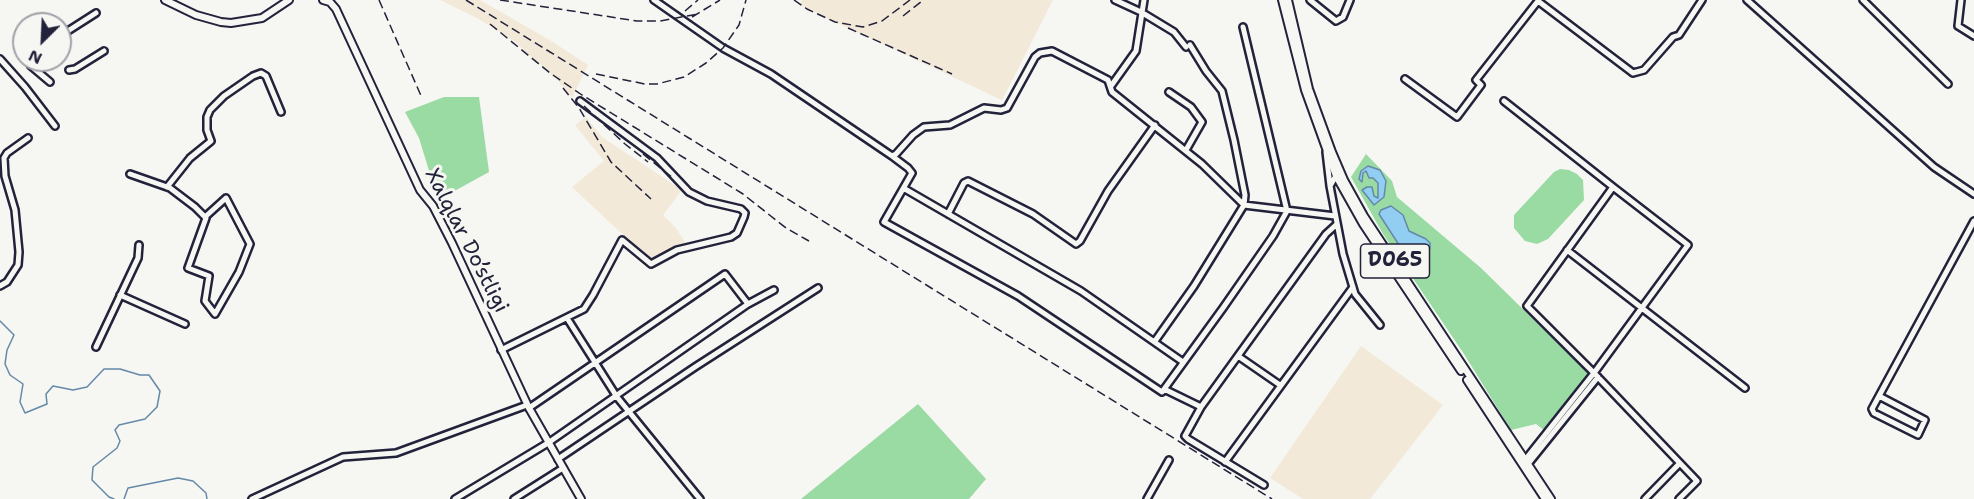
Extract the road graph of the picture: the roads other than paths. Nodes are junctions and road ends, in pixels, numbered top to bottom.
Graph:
1 (165, 0) edge
2 (289, 0) edge
3 (323, 0) edge
4 (654, 0) edge
5 (1115, 0) edge
6 (1144, 0) edge
7 (1282, 0) edge
8 (1288, 0) edge
9 (1310, 0) edge
10 (1350, 0) edge
11 (1702, 0) edge
12 (1747, 0) edge
13 (1863, 0) edge
14 (1961, 0) edge
15 (1141, 12) junction
16 (96, 13) dead end
17 (1243, 27) dead end
18 (72, 28) edge
19 (1974, 36) edge
20 (104, 51) dead end
21 (0, 59) edge
22 (72, 70) edge
23 (38, 72) edge
24 (1405, 79) dead end
25 (50, 82) dead end
26 (1948, 84) dead end
27 (1111, 86) junction
28 (1169, 92) dead end
29 (580, 101) dead end
30 (1504, 101) dead end
31 (281, 112) dead end
32 (1155, 125) junction
33 (55, 126) dead end
34 (28, 138) dead end
35 (1186, 150) junction
36 (1325, 150) junction
37 (892, 156) junction
38 (1338, 173) junction
39 (130, 174) dead end
40 (1329, 186) junction
41 (167, 187) junction
42 (1613, 187) junction
43 (904, 189) junction
44 (1974, 194) edge
45 (1244, 205) junction
46 (1287, 211) junction
47 (948, 214) junction
48 (205, 216) junction
49 (1335, 216) junction
50 (1974, 220) edge
51 (1337, 224) junction
52 (139, 245) dead end
53 (1567, 250) junction
54 (0, 286) edge
55 (1353, 287) junction
56 (818, 288) dead end
57 (774, 290) dead end
58 (120, 296) junction
59 (748, 304) junction
60 (1642, 309) junction
61 (567, 318) junction
62 (186, 324) dead end
63 (1380, 325) dead end
64 (1155, 341) junction
65 (96, 347) dead end
66 (501, 350) junction
67 (1238, 356) junction
68 (1184, 362) junction
69 (596, 364) junction
70 (1596, 375) junction
71 (1280, 385) junction
72 (1744, 388) dead end
73 (1164, 389) junction
74 (617, 396) junction
75 (1879, 396) junction
76 (528, 407) junction
77 (1201, 407) junction
78 (629, 411) junction
79 (548, 443) junction
80 (558, 459) junction
81 (1169, 460) dead end
82 (1225, 462) junction
83 (1526, 462) junction
84 (1679, 464) junction
85 (564, 468) junction
86 (1264, 485) dead end
87 (268, 491) junction
88 (252, 499) edge
89 (268, 499) edge
90 (455, 499) edge
91 (514, 499) edge
92 (581, 499) edge
93 (700, 499) edge
94 (1147, 499) edge
95 (1545, 499) edge
96 (1551, 499) edge
97 (1645, 499) edge
98 (1679, 499) edge

1 - 2 main road
3 - 66 main road, Xalqlar Do’stligi
4 - 37 street
5 - 15 street
6 - 15 street
7 - 36 main road, D065
8 - 38 main road, D065
9 - 10 street
11 - 24 street
12 - 44 street
13 - 26 street
14 - 19 street
15 - 27 street
15 - 45 street
16 - 18 street
17 - 46 street
20 - 22 street
21 - 33 street
23 - 25 street
27 - 32 street
27 - 37 street
28 - 35 street
29 - 61 street
30 - 42 street
31 - 41 street
32 - 35 street
32 - 47 street
34 - 54 street
35 - 45 street
36 - 38 main road, D065
36 - 40 street
37 - 43 street
38 - 40 street
38 - 83 main road, D065
38 - 95 main road, D065
39 - 41 street
40 - 49 street
41 - 48 street
42 - 53 street
42 - 60 street
43 - 47 street
43 - 73 street
45 - 46 street
45 - 64 street
46 - 49 street
46 - 68 street
47 - 64 street
48 - 48 street
49 - 51 street
50 - 75 street
51 - 55 street
51 - 67 street
52 - 58 street
53 - 60 street
53 - 70 street
55 - 63 street
55 - 71 street
56 - 78 street
57 - 59 street
58 - 62 street
58 - 65 street
59 - 69 street
59 - 74 street
60 - 70 street
60 - 72 street
61 - 66 street
61 - 69 street
64 - 68 street
66 - 76 main road, Xalqlar Do’stligi
67 - 71 street
67 - 77 street
68 - 73 street
69 - 74 street
69 - 76 street
70 - 83 street
70 - 84 street
71 - 82 street
73 - 77 street
74 - 78 street
74 - 79 street
75 - 75 street
76 - 79 main road, Xalqlar Do’stligi
76 - 87 street
77 - 82 street
78 - 80 street
78 - 93 street
79 - 80 main road, Xalqlar Do’stligi
79 - 90 street
80 - 85 main road, Xalqlar Do’stligi
81 - 94 street
82 - 86 street
83 - 96 main road, D065
84 - 97 street
84 - 98 street
85 - 91 street
85 - 92 main road, Xalqlar Do’stligi
87 - 88 street
87 - 89 street

